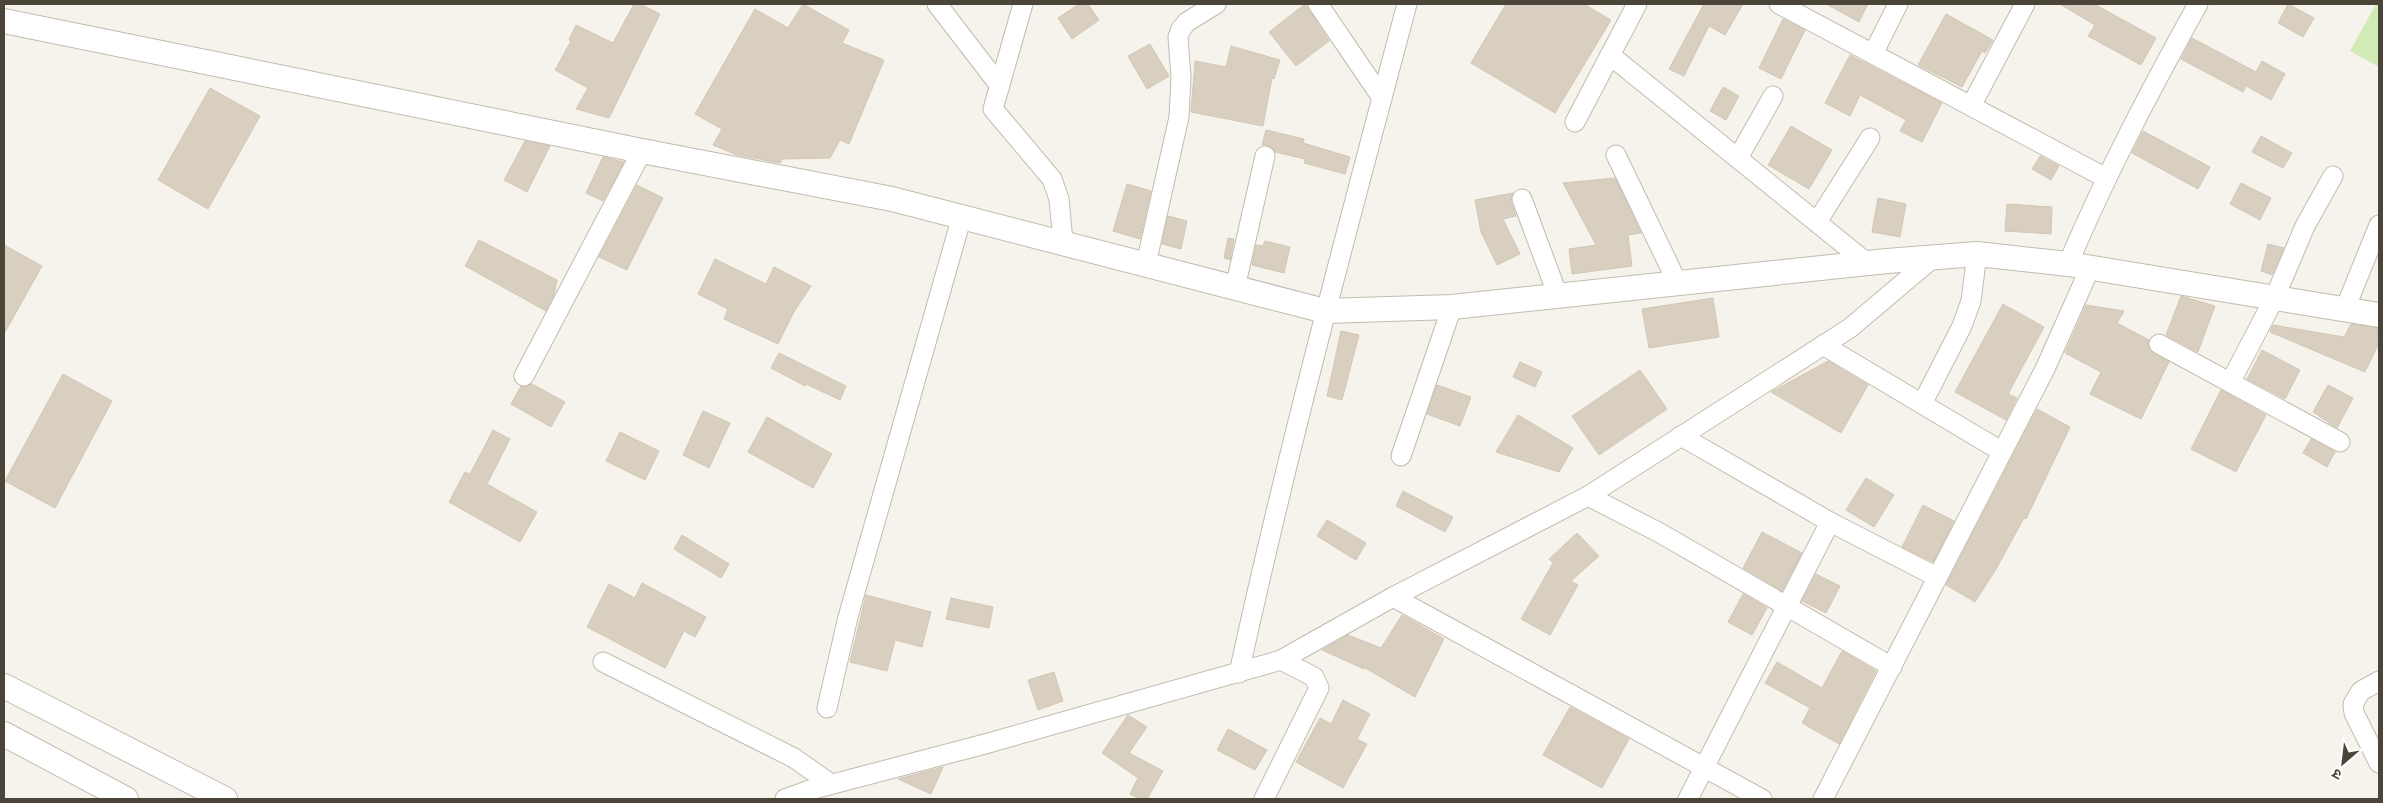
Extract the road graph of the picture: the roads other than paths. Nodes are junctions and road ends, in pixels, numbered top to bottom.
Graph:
1 (937, 4) edge
2 (1023, 4) edge
3 (1216, 4) edge
4 (1318, 4) edge
5 (1407, 4) edge
6 (1637, 4) edge
7 (1778, 4) edge
8 (1898, 4) edge
9 (2025, 4) edge
10 (2198, 4) edge
11 (1805, 10) edge
12 (4, 21) edge
13 (1873, 54) junction
14 (1610, 55) junction
15 (1000, 86) junction
16 (1773, 96) dead end
17 (1382, 98) junction
18 (1971, 106) junction
19 (1575, 122) dead end
20 (1870, 138) dead end
21 (642, 151) junction
22 (1616, 155) dead end
23 (1266, 156) dead end
24 (1738, 158) junction
25 (2333, 176) dead end
26 (2106, 178) junction
27 (1522, 199) dead end
28 (962, 216) junction
29 (1816, 222) junction
30 (2379, 225) edge
31 (1063, 242) junction
32 (1977, 254) junction
33 (1934, 257) junction
34 (1867, 263) junction
35 (1146, 264) junction
36 (2079, 266) junction
37 (1678, 284) junction
38 (1235, 288) junction
39 (1558, 296) junction
40 (2274, 297) junction
41 (1452, 307) junction
42 (2345, 309) junction
43 (1325, 311) junction
44 (2379, 315) edge
45 (2159, 344) dead end
46 (1823, 345) junction
47 (524, 376) dead end
48 (2231, 381) junction
49 (1922, 404) junction
50 (1681, 436) junction
51 (2340, 442) dead end
52 (2001, 451) junction
53 (1401, 456) dead end
54 (1588, 496) junction
55 (1830, 522) junction
56 (1937, 578) junction
57 (1393, 597) junction
58 (1788, 606) junction
59 (1281, 660) junction
60 (603, 662) dead end
61 (1892, 667) junction
62 (1238, 673) junction
63 (2379, 681) edge
64 (4, 686) edge
65 (827, 708) dead end
66 (4, 734) edge
67 (2379, 763) edge
68 (1704, 768) junction
69 (831, 784) junction
70 (126, 799) edge
71 (225, 799) edge
72 (785, 799) edge
73 (1264, 799) edge
74 (1688, 799) edge
75 (1762, 799) edge
76 (1823, 799) edge

1 - 15 street
2 - 15 street
3 - 35 street
4 - 17 street
5 - 17 street
6 - 14 street
7 - 11 street
8 - 13 street
9 - 18 street
10 - 26 street
11 - 13 street
12 - 21 street
13 - 18 street
14 - 19 street
14 - 24 street
15 - 31 street
16 - 24 street
17 - 43 street
18 - 26 street
20 - 29 street
21 - 28 street
21 - 47 street
22 - 37 street
23 - 38 street
24 - 29 street
25 - 40 street
26 - 36 street
27 - 39 street
28 - 31 street
28 - 65 street
29 - 34 street
30 - 42 street
31 - 35 street
32 - 33 street
32 - 36 street
32 - 49 street
33 - 34 street
33 - 46 street
34 - 37 street
35 - 38 street
36 - 40 street
36 - 52 street
37 - 39 street
38 - 43 street
39 - 41 street
40 - 42 street
40 - 48 street
41 - 43 street
41 - 53 street
42 - 44 street
43 - 62 street
45 - 48 street
46 - 49 street
46 - 50 street
48 - 51 street
49 - 52 street
50 - 54 street
50 - 55 street
52 - 56 street
54 - 57 street
54 - 58 street
55 - 56 street
55 - 58 street
56 - 61 street
57 - 59 street
57 - 68 street
58 - 61 street
58 - 68 street
59 - 62 street
59 - 73 street
60 - 69 street
61 - 76 street
62 - 69 street
63 - 67 street
64 - 71 street
66 - 70 street
68 - 74 street
68 - 75 street
69 - 72 street

